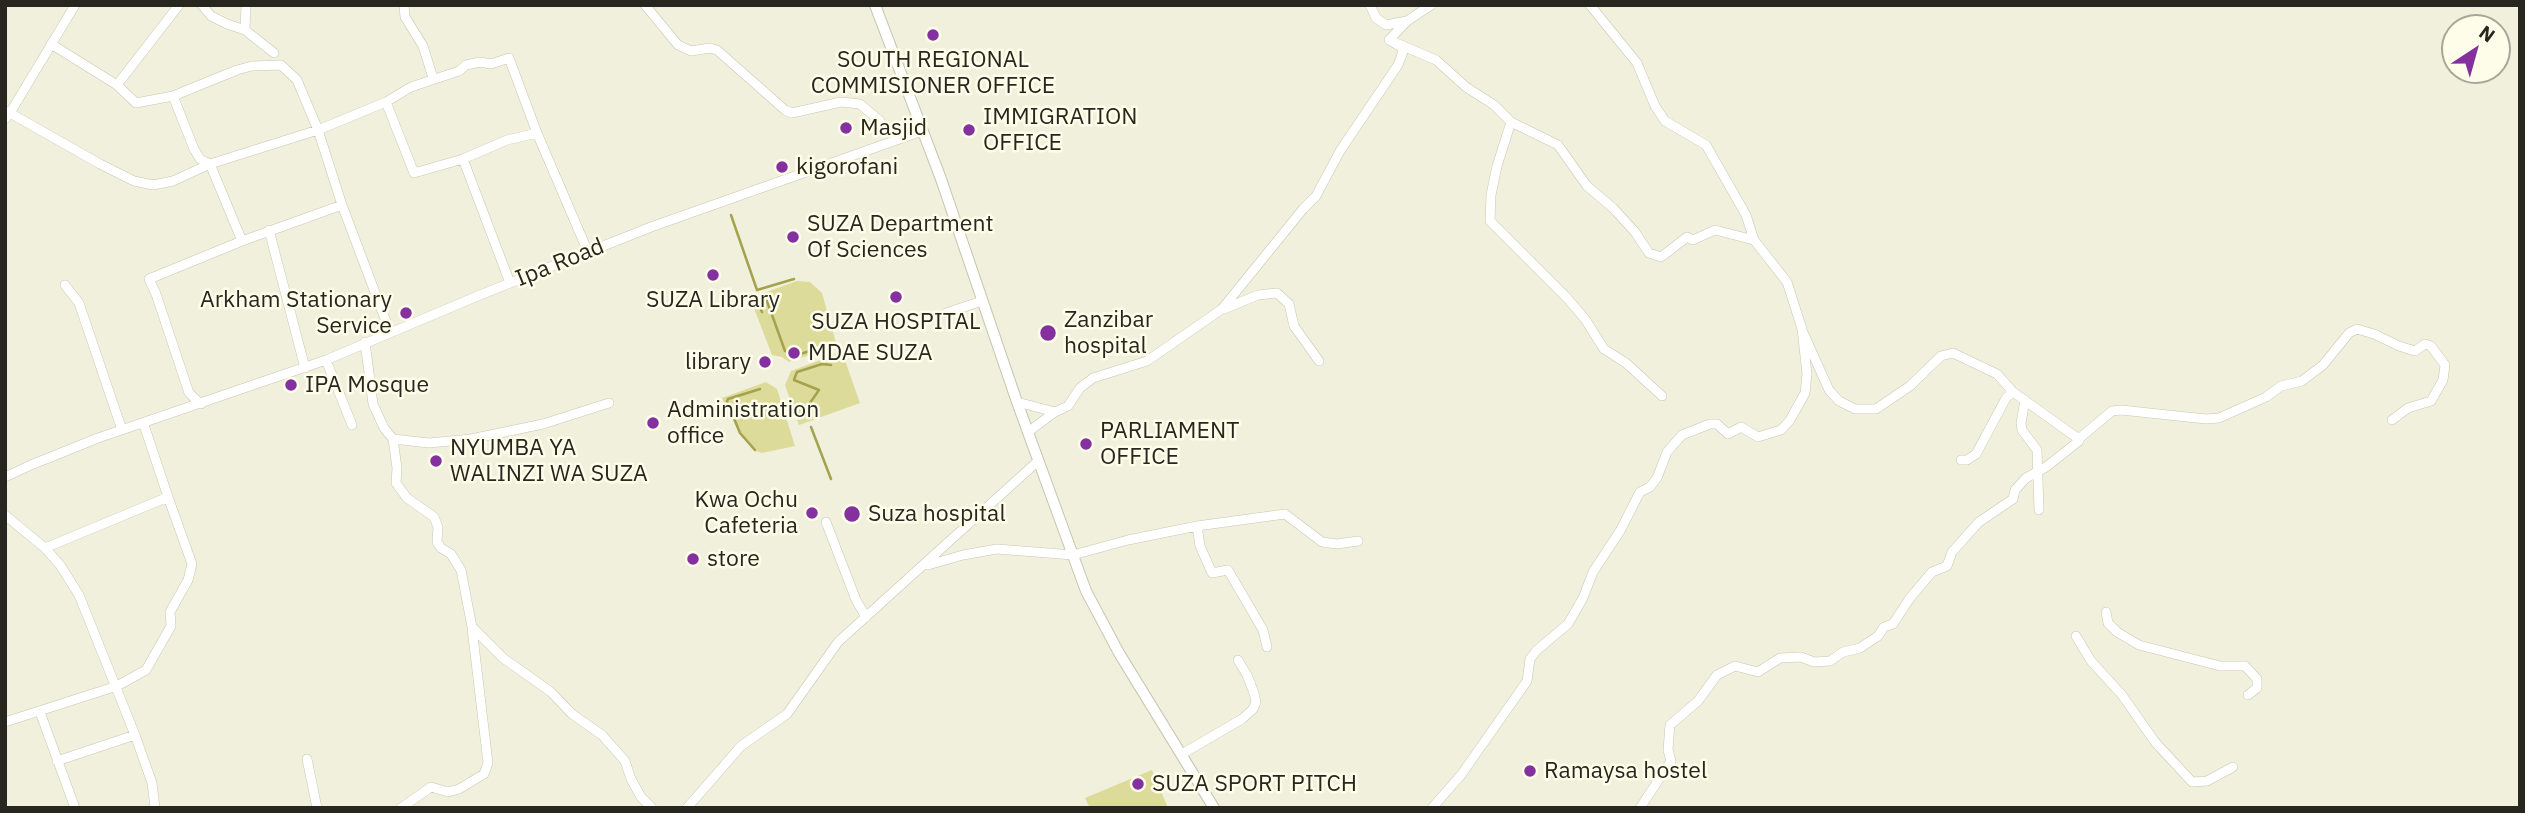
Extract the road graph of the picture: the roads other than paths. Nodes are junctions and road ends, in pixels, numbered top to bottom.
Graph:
1 (75, 5) edge
2 (179, 5) edge
3 (202, 5) edge
4 (246, 5) edge
5 (404, 5) edge
6 (645, 5) edge
7 (875, 5) edge
8 (1370, 5) edge
9 (1431, 5) edge
10 (1590, 5) edge
11 (1407, 20) junction
12 (245, 30) junction
13 (1389, 40) junction
14 (51, 44) junction
15 (274, 53) dead end
16 (433, 78) junction
17 (117, 85) junction
18 (173, 96) junction
19 (386, 102) junction
20 (7, 114) edge
21 (880, 121) dead end
22 (1511, 122) junction
23 (318, 130) junction
24 (922, 131) junction
25 (537, 133) junction
26 (463, 159) junction
27 (210, 164) junction
28 (342, 205) junction
29 (269, 230) junction
30 (1754, 240) junction
31 (242, 241) junction
32 (588, 252) junction
33 (510, 283) junction
34 (65, 285) dead end
35 (982, 301) junction
36 (1222, 309) junction
37 (946, 313) dead end
38 (1802, 329) junction
39 (390, 332) junction
40 (365, 342) junction
41 (326, 360) junction
42 (1319, 362) dead end
43 (305, 368) junction
44 (2013, 392) junction
45 (1662, 397) dead end
46 (2025, 400) junction
47 (1017, 402) junction
48 (609, 403) dead end
49 (201, 404) junction
50 (1055, 412) junction
51 (2392, 420) dead end
52 (144, 425) junction
53 (352, 425) dead end
54 (122, 430) junction
55 (1028, 432) junction
56 (393, 439) junction
57 (2079, 441) dead end
58 (1961, 460) dead end
59 (1038, 461) junction
60 (2038, 471) junction
61 (5, 477) edge
62 (168, 497) junction
63 (2039, 510) dead end
64 (5, 515) edge
65 (826, 522) dead end
66 (1197, 526) junction
67 (1358, 541) dead end
68 (45, 548) junction
69 (1073, 555) junction
70 (924, 567) junction
71 (2106, 612) dead end
72 (866, 617) junction
73 (472, 627) junction
74 (2076, 636) dead end
75 (1267, 647) dead end
76 (1238, 660) dead end
77 (117, 686) junction
78 (2248, 695) dead end
79 (40, 712) junction
80 (5, 722) edge
81 (135, 735) junction
82 (1182, 754) junction
83 (307, 760) dead end
84 (57, 761) junction
85 (2233, 767) dead end
86 (75, 808) edge
87 (155, 808) edge
88 (317, 808) edge
89 (401, 808) edge
90 (652, 808) edge
91 (687, 808) edge
92 (1214, 808) edge
93 (1432, 808) edge
94 (1640, 808) edge

1 - 14 street
2 - 17 street
3 - 12 street
4 - 12 street
5 - 16 street
6 - 21 street
7 - 24 main road
8 - 11 street
9 - 11 street
10 - 30 street
11 - 13 street
12 - 15 street
13 - 22 street
13 - 36 street
14 - 17 street
14 - 20 street
16 - 19 street
16 - 25 street
17 - 18 street
18 - 23 street
18 - 27 street
19 - 23 street
19 - 26 street
20 - 27 street
22 - 30 street
22 - 45 street
23 - 27 street
23 - 28 street
24 - 32 street, Ipa Road
24 - 35 main road
25 - 26 street
25 - 32 street
26 - 33 street
27 - 31 street
28 - 29 street
28 - 39 street
29 - 31 street
29 - 43 street
30 - 38 street
31 - 49 street
32 - 33 street, Ipa Road
33 - 39 street, Ipa Road
34 - 54 street
35 - 37 street
35 - 47 main road
36 - 42 street
36 - 50 street
38 - 44 street
38 - 93 street
39 - 40 street, Ipa Road
40 - 41 street, Ipa Road
40 - 56 street
41 - 43 street, Ipa Road
41 - 53 street
43 - 49 street, Ipa Road
44 - 46 street
44 - 58 street
46 - 51 street
46 - 60 street
47 - 50 street
47 - 55 main road
48 - 56 street
49 - 52 street, Ipa Road
50 - 55 street
52 - 54 street, Ipa Road
52 - 62 street
54 - 61 street, Ipa Road
55 - 59 main road
56 - 73 street
57 - 60 street
59 - 69 main road
59 - 70 street
60 - 63 street
60 - 94 street
62 - 68 street
62 - 77 street
64 - 68 street
65 - 72 street
66 - 67 street
66 - 69 street
66 - 75 street
68 - 77 street
69 - 70 street
69 - 82 main road
70 - 72 street
71 - 78 street
72 - 91 street
73 - 89 street
73 - 90 street
74 - 85 street
76 - 82 street
77 - 79 street
77 - 81 street
79 - 80 street
79 - 84 street
81 - 84 street
81 - 87 street
82 - 92 main road
83 - 88 street
84 - 86 street

